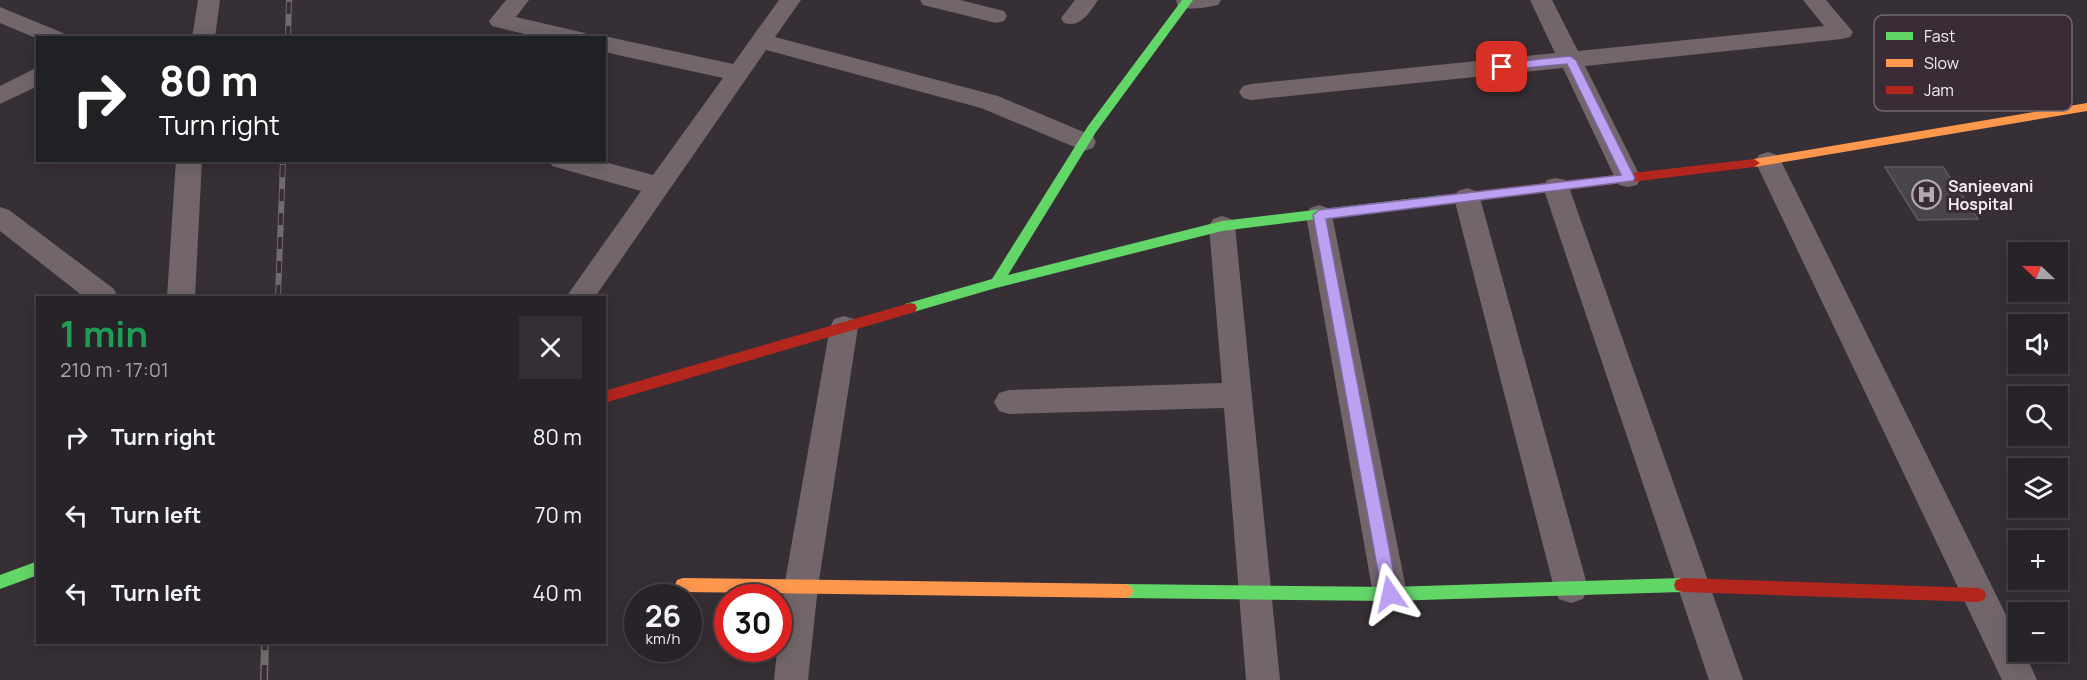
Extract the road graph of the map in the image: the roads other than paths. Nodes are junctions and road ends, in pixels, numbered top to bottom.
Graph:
1 (209, 0) edge
2 (518, 0) edge
3 (790, 0) edge
4 (931, 0) edge
5 (1087, 0) edge
6 (1210, 0) edge
7 (1541, 0) edge
8 (1814, 0) edge
9 (1187, 1) edge
10 (0, 14) edge
11 (996, 16) dead end
12 (1072, 18) dead end
13 (50, 36) edge
14 (203, 36) edge
15 (568, 36) edge
16 (760, 41) junction
17 (606, 44) edge
18 (1570, 60) junction
19 (738, 73) junction
20 (36, 76) edge
21 (1251, 92) dead end
22 (0, 96) edge
23 (2087, 107) edge
24 (2072, 110) edge
25 (2063, 111) edge
26 (1084, 141) junction
27 (1768, 161) junction
28 (189, 162) edge
29 (569, 162) edge
30 (1628, 178) junction
31 (659, 186) junction
32 (1556, 187) junction
33 (1467, 198) junction
34 (1319, 215) junction
35 (0, 217) edge
36 (1222, 226) junction
37 (996, 283) junction
38 (103, 296) edge
39 (181, 296) edge
40 (581, 296) edge
41 (844, 327) junction
42 (1238, 395) junction
43 (606, 396) edge
44 (1009, 402) dead end
45 (36, 569) edge
46 (0, 582) edge
47 (702, 585) edge
48 (1691, 585) junction
49 (801, 587) junction
50 (1571, 588) junction
51 (1256, 593) junction
52 (1390, 594) junction
53 (1978, 595) junction
54 (791, 680) edge
55 (1263, 680) edge
56 (1725, 680) edge
57 (2019, 680) edge

1 - 14 street
2 - 15 street
3 - 16 street
4 - 11 street
5 - 12 street
6 - 9 street
7 - 18 street
8 - 18 street
9 - 26 main road
10 - 13 street
16 - 19 street
16 - 26 street
17 - 19 street
18 - 21 street
18 - 30 street
19 - 31 street
20 - 22 street
23 - 24 main road
25 - 27 main road
26 - 37 main road
27 - 30 main road
27 - 53 street
28 - 39 street
29 - 31 street
30 - 32 main road
31 - 40 street
32 - 33 main road
32 - 48 street
33 - 34 main road
33 - 50 street
34 - 36 main road
34 - 52 street
35 - 38 street
36 - 37 main road
36 - 42 street
37 - 41 main road
41 - 43 main road
41 - 49 street
42 - 44 street
42 - 51 street
45 - 46 main road
47 - 49 main road
48 - 50 main road
48 - 53 main road
48 - 56 street
49 - 51 main road
49 - 54 street
50 - 52 main road
51 - 52 main road
51 - 55 street
53 - 57 street

